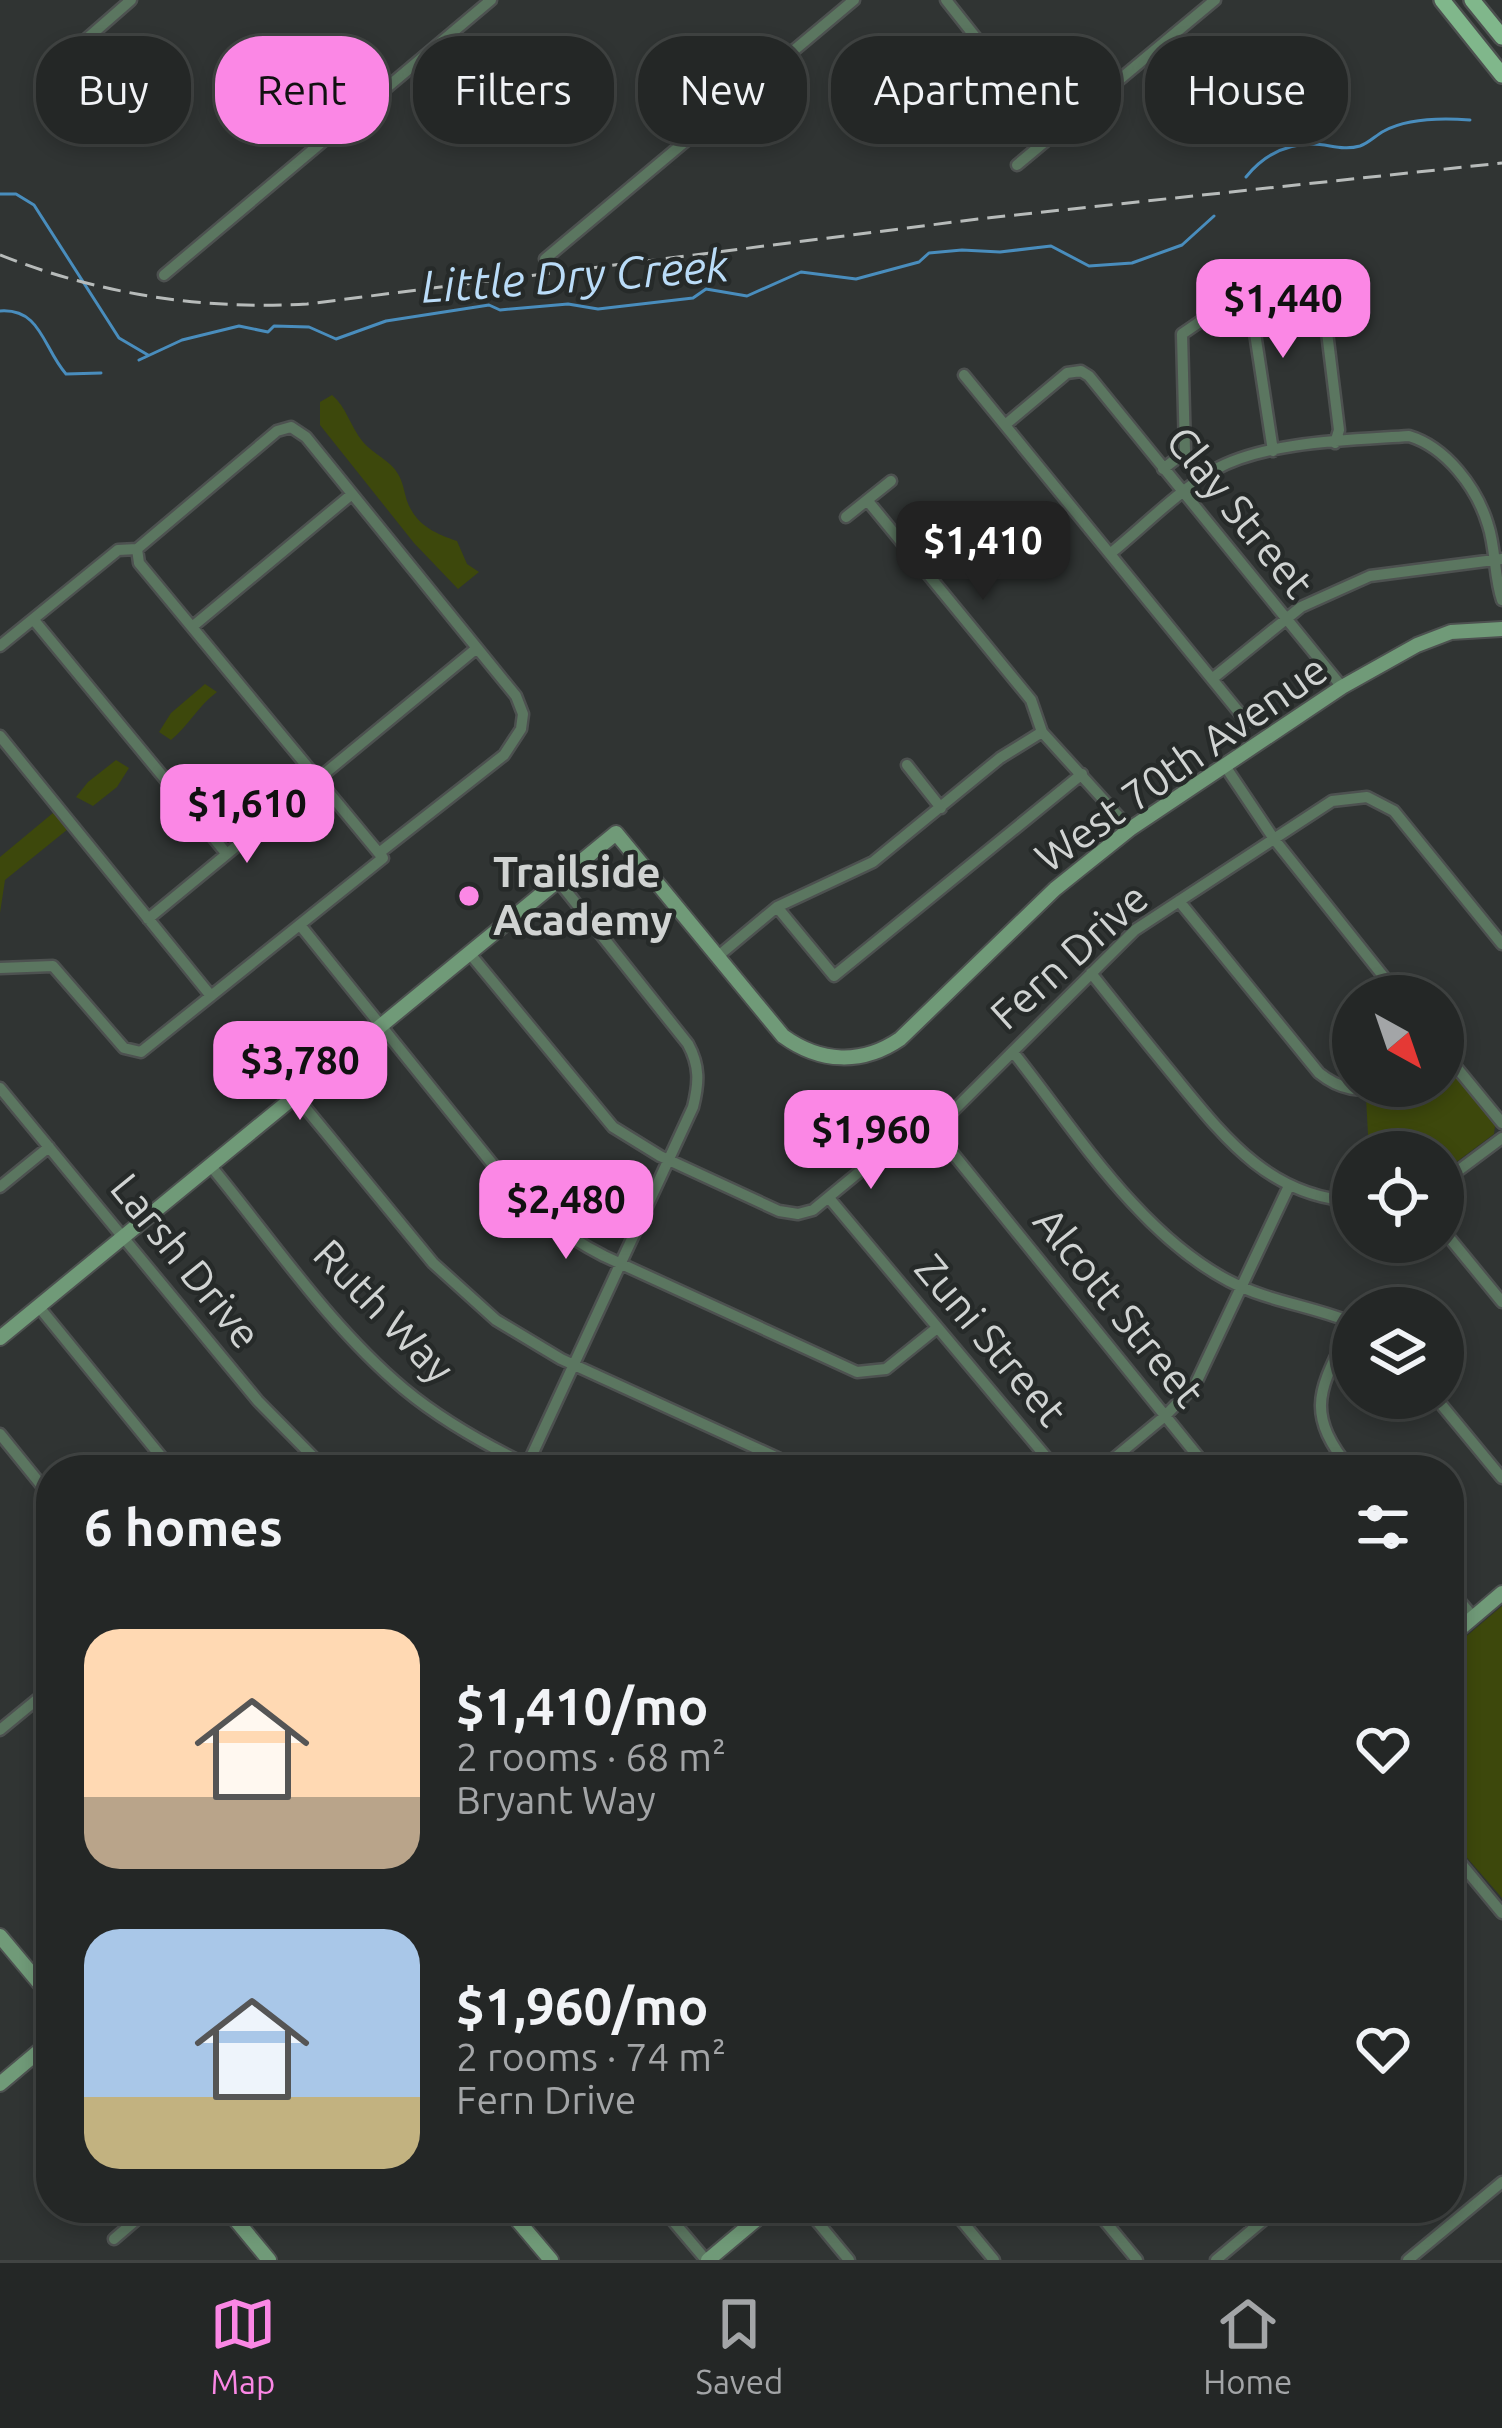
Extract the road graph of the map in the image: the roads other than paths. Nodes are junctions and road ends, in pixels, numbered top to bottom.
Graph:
1 (131, 0) edge
2 (491, 0) edge
3 (854, 0) edge
4 (946, 0) edge
5 (1215, 0) edge
6 (1442, 0) edge
7 (1472, 0) edge
8 (90, 36) edge
9 (975, 36) edge
10 (1502, 37) edge
11 (1502, 75) edge
12 (1121, 78) edge
13 (1042, 144) edge
14 (1017, 165) dead end
15 (545, 259) dead end
16 (164, 275) dead end
17 (1241, 293) junction
18 (964, 375) dead end
19 (1005, 425) junction
20 (1335, 443) junction
21 (1273, 451) junction
22 (1162, 469) junction
23 (891, 482) dead end
24 (352, 494) junction
25 (1183, 494) junction
26 (867, 500) junction
27 (846, 518) dead end
28 (1111, 553) junction
29 (138, 556) junction
30 (1498, 560) edge
31 (1502, 600) edge
32 (33, 619) junction
33 (1285, 619) junction
34 (192, 626) junction
35 (1502, 629) edge
36 (0, 646) edge
37 (478, 648) junction
38 (1212, 679) junction
39 (1342, 687) junction
40 (1247, 722) dead end
41 (1042, 732) junction
42 (0, 736) edge
43 (907, 765) dead end
44 (1225, 766) junction
45 (1082, 773) junction
46 (317, 778) junction
47 (941, 808) junction
48 (1130, 830) junction
49 (1274, 839) junction
50 (226, 854) junction
51 (381, 855) junction
52 (559, 882) junction
53 (1178, 901) junction
54 (777, 907) junction
55 (148, 919) junction
56 (300, 926) junction
57 (1502, 944) edge
58 (471, 955) junction
59 (717, 957) junction
60 (0, 968) edge
61 (1090, 973) junction
62 (1382, 975) edge
63 (211, 996) junction
64 (382, 1024) junction
65 (1013, 1052) junction
66 (1464, 1077) edge
67 (1332, 1080) edge
68 (0, 1088) edge
69 (295, 1095) junction
70 (1502, 1123) edge
71 (934, 1130) junction
72 (1502, 1138) edge
73 (49, 1147) junction
74 (668, 1160) junction
75 (210, 1166) junction
76 (1464, 1166) edge
77 (1289, 1186) junction
78 (0, 1187) edge
79 (829, 1198) junction
80 (1332, 1199) edge
81 (124, 1236) junction
82 (1464, 1256) edge
83 (621, 1263) junction
84 (1243, 1288) junction
85 (1502, 1302) edge
86 (39, 1306) junction
87 (1332, 1316) edge
88 (938, 1328) junction
89 (0, 1338) edge
90 (574, 1365) junction
91 (1332, 1367) edge
92 (1165, 1417) junction
93 (1453, 1419) edge
94 (0, 1434) edge
95 (160, 1455) edge
96 (311, 1455) edge
97 (507, 1455) edge
98 (536, 1455) edge
99 (771, 1455) edge
100 (1044, 1455) edge
101 (1118, 1455) edge
102 (1197, 1455) edge
103 (1340, 1455) edge
104 (36, 1478) edge
105 (1502, 1478) edge
106 (1502, 1593) edge
107 (1464, 1606) edge
108 (1473, 1617) junction
109 (1464, 1624) edge
110 (36, 1700) edge
111 (0, 1730) edge
112 (1464, 1868) edge
113 (1502, 1913) edge
114 (0, 1936) edge
115 (36, 1979) edge
116 (36, 2054) edge
117 (0, 2084) edge
118 (1502, 2182) edge
119 (1464, 2214) edge
120 (133, 2223) edge
121 (238, 2223) edge
122 (520, 2223) edge
123 (675, 2223) edge
124 (752, 2223) edge
125 (818, 2223) edge
126 (963, 2223) edge
127 (1107, 2223) edge
128 (1252, 2223) edge
129 (1260, 2223) edge
130 (1453, 2223) edge
131 (1255, 2227) junction
132 (114, 2239) dead end
133 (269, 2260) edge
134 (551, 2260) edge
135 (707, 2260) edge
136 (849, 2260) edge
137 (994, 2260) edge
138 (1138, 2260) edge
139 (1216, 2260) edge
140 (1408, 2260) edge

1 - 8 street
2 - 16 street
3 - 15 street
4 - 9 street
5 - 12 street
6 - 11 main road
7 - 10 main road
13 - 14 street
17 - 20 street
17 - 21 street
17 - 22 street
18 - 19 street
19 - 22 street, Clay Street
19 - 28 street
20 - 21 street
20 - 30 street
21 - 25 street
22 - 25 street, Clay Street
23 - 26 street
24 - 29 street
24 - 34 street
24 - 37 street
25 - 28 street
25 - 33 street, Clay Street
26 - 27 street
26 - 41 street
28 - 38 street
29 - 32 street
29 - 34 street
30 - 31 street
30 - 33 street
32 - 36 street
32 - 50 street
33 - 38 street
33 - 39 street, Clay Street
34 - 46 street
35 - 39 street, West 70th Avenue
37 - 46 street
37 - 51 street
38 - 40 street
39 - 44 street, West 70th Avenue
41 - 45 street
41 - 47 street
42 - 55 street
43 - 47 street
44 - 48 street, West 70th Avenue
44 - 49 street
45 - 48 street
45 - 54 street
46 - 50 street
46 - 51 street
47 - 54 street
48 - 59 street, West 70th Avenue
49 - 53 street, Fern Drive
49 - 57 street
49 - 62 street
50 - 55 street
51 - 56 street
52 - 58 street
52 - 59 street, West 70th Avenue
52 - 74 street
53 - 61 street, Fern Drive
53 - 67 street
54 - 59 street
55 - 63 street
56 - 63 street
56 - 64 street
58 - 64 street
58 - 74 street
60 - 63 street
61 - 65 street, Fern Drive
61 - 77 street
64 - 69 street
64 - 83 street
65 - 71 street, Fern Drive
65 - 84 street
66 - 70 street
68 - 73 street, Larsh Drive
69 - 75 street
69 - 90 street
71 - 79 street, Fern Drive
71 - 92 street, Alcott Street
72 - 76 street
73 - 78 street
73 - 81 street, Larsh Drive
74 - 79 street
74 - 83 street
75 - 81 street
75 - 97 street, Ruth Way
77 - 80 street
77 - 84 street
79 - 88 street, Zuni Street
81 - 86 street
81 - 96 street, Larsh Drive
82 - 85 street
83 - 88 street
83 - 90 street
84 - 87 street
84 - 92 street
86 - 89 street
86 - 95 street
88 - 100 street, Zuni Street
90 - 98 street
90 - 99 street
91 - 103 street
92 - 101 street
92 - 102 street, Alcott Street
93 - 105 street
94 - 104 street
106 - 108 street
107 - 108 street
108 - 109 street
110 - 111 street
112 - 113 street
114 - 115 street
116 - 117 street
118 - 119 street
120 - 132 street
121 - 133 street
122 - 134 street
123 - 135 street
124 - 135 street
125 - 136 street
126 - 137 street
127 - 138 street
128 - 131 street
129 - 131 street
130 - 140 street
131 - 139 street

